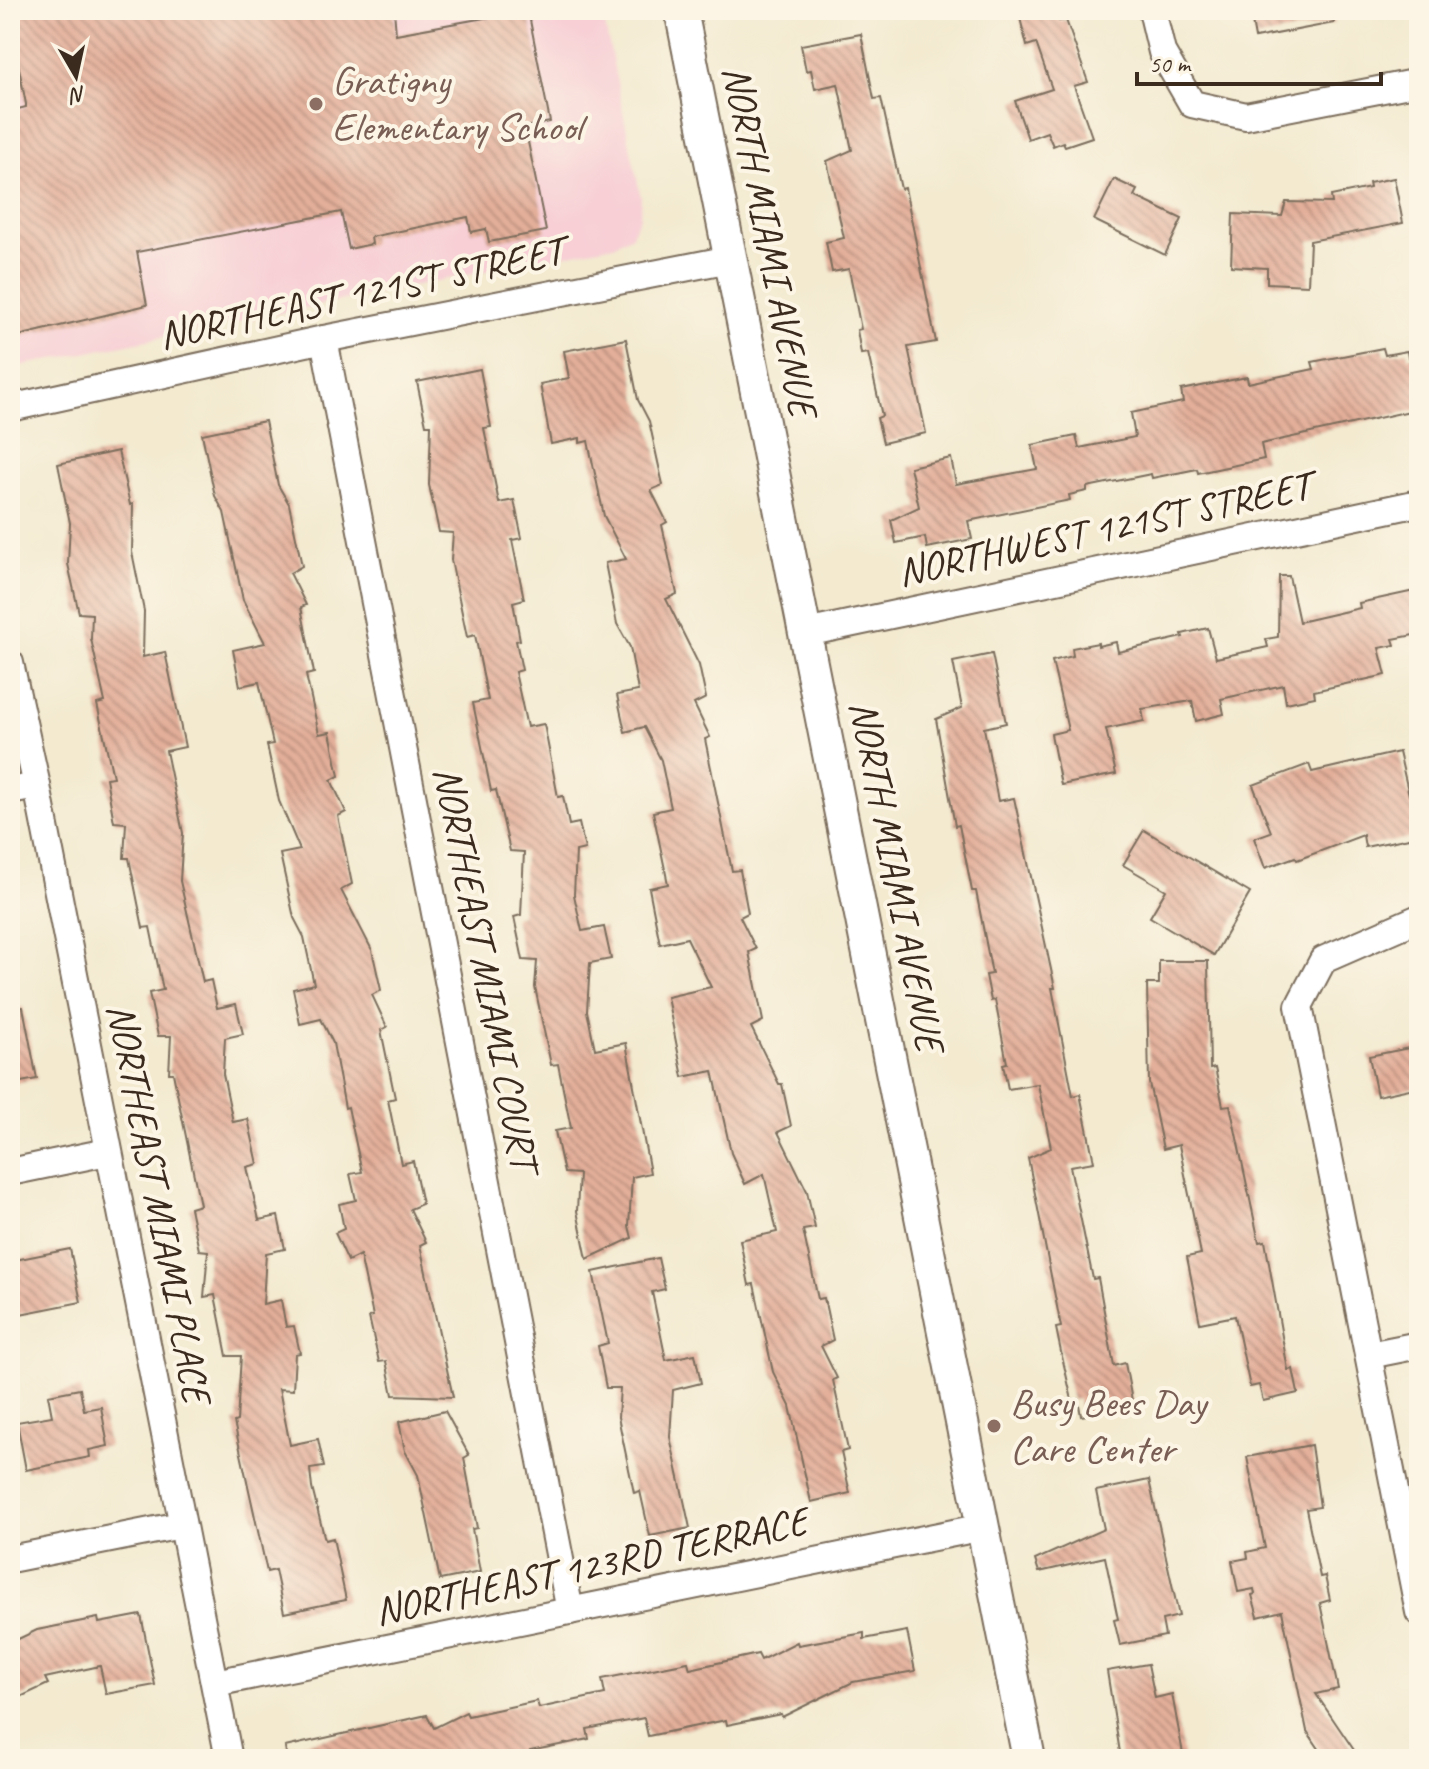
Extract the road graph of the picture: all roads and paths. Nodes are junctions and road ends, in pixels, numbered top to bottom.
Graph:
1 (681, 10) edge
2 (1152, 10) edge
3 (1419, 82) edge
4 (730, 259) junction
5 (324, 339) junction
6 (10, 408) edge
7 (1419, 503) edge
8 (806, 633) junction
9 (10, 663) edge
10 (37, 786) junction
11 (10, 791) edge
12 (1419, 918) edge
13 (107, 1152) junction
14 (10, 1172) edge
15 (1419, 1345) edge
16 (1369, 1355) junction
17 (181, 1525) junction
18 (983, 1527) junction
19 (10, 1559) edge
20 (570, 1611) junction
21 (1419, 1612) edge
22 (215, 1683) junction
23 (229, 1759) edge
24 (1029, 1759) edge

1 - 4 street, NORTH MIAMI AVENUE
2 - 3 street
4 - 5 street, NORTHEAST 121ST STREET
4 - 8 street, NORTH MIAMI AVENUE
5 - 6 street, NORTHEAST 121ST STREET
5 - 20 street, NORTHEAST MIAMI COURT
7 - 8 street, NORTHWEST 121ST STREET
8 - 18 street, NORTH MIAMI AVENUE
9 - 10 street, NORTHEAST MIAMI PLACE
10 - 11 street
10 - 13 street, NORTHEAST MIAMI PLACE
12 - 16 street
13 - 14 street
13 - 17 street, NORTHEAST MIAMI PLACE
15 - 16 street
16 - 21 street
17 - 19 street
17 - 22 street, NORTHEAST MIAMI PLACE
18 - 20 street, NORTHEAST 123RD TERRACE
18 - 24 street, NORTH MIAMI AVENUE
20 - 22 street, NORTHEAST 123RD TERRACE
22 - 23 street, NORTHEAST MIAMI PLACE

